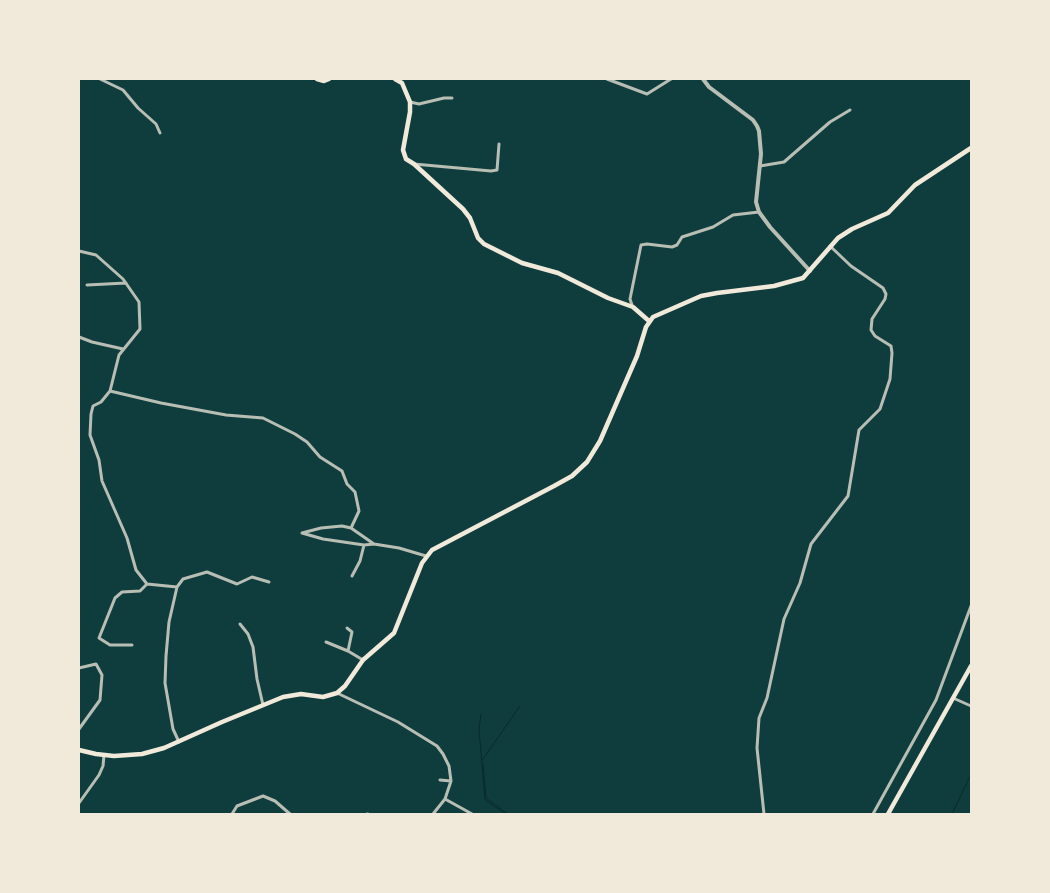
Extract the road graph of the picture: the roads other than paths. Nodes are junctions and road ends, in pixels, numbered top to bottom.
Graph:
1 (100, 79) edge
2 (317, 79) edge
3 (395, 79) edge
4 (607, 79) edge
5 (671, 79) edge
6 (703, 79) edge
7 (327, 80) edge
8 (452, 98) dead end
9 (410, 102) junction
10 (850, 110) dead end
11 (160, 133) dead end
12 (499, 144) dead end
13 (971, 148) edge
14 (414, 164) junction
15 (760, 166) junction
16 (759, 212) junction
17 (830, 246) junction
18 (79, 251) edge
19 (810, 271) junction
20 (126, 283) junction
21 (87, 285) dead end
22 (633, 307) junction
23 (649, 321) junction
24 (79, 337) edge
25 (123, 349) junction
26 (110, 391) junction
27 (350, 528) junction
28 (364, 544) junction
29 (374, 544) junction
30 (426, 556) junction
31 (352, 576) dead end
32 (268, 582) dead end
33 (147, 584) junction
34 (177, 587) junction
35 (971, 606) edge
36 (240, 624) dead end
37 (347, 628) dead end
38 (326, 642) dead end
39 (132, 645) dead end
40 (348, 651) junction
41 (364, 660) junction
42 (971, 666) edge
43 (79, 668) edge
44 (337, 693) junction
45 (953, 698) junction
46 (263, 706) junction
47 (971, 706) edge
48 (79, 729) edge
49 (179, 742) junction
50 (79, 750) edge
51 (104, 755) junction
52 (440, 780) dead end
53 (451, 781) junction
54 (446, 800) junction
55 (79, 802) edge
56 (232, 814) edge
57 (290, 814) edge
58 (432, 814) edge
59 (472, 814) edge
60 (764, 814) edge
61 (873, 814) edge
62 (888, 814) edge

1 - 11 street
2 - 7 main road
3 - 9 main road
4 - 5 street
6 - 15 street
8 - 9 street
9 - 14 main road
10 - 15 street
12 - 14 street
13 - 17 main road
14 - 22 main road
15 - 16 street
16 - 19 street
16 - 22 street
17 - 19 main road
17 - 60 street
18 - 20 street
19 - 23 main road
20 - 21 street
20 - 25 street
22 - 23 main road
23 - 30 main road
24 - 25 street
25 - 26 street
26 - 27 street
26 - 33 street
27 - 28 street
27 - 29 street
28 - 29 street
28 - 31 street
29 - 30 street
30 - 41 main road
32 - 34 street
33 - 34 street
33 - 39 street
34 - 49 street
35 - 61 street
36 - 46 street
37 - 40 street
38 - 40 street
40 - 41 street
41 - 44 main road
42 - 45 main road
43 - 48 street
44 - 46 main road
44 - 53 street
45 - 47 street
45 - 62 main road
46 - 49 main road
49 - 51 main road
50 - 51 main road
51 - 55 street
52 - 53 street
53 - 54 street
54 - 58 street
54 - 59 street
56 - 57 street

